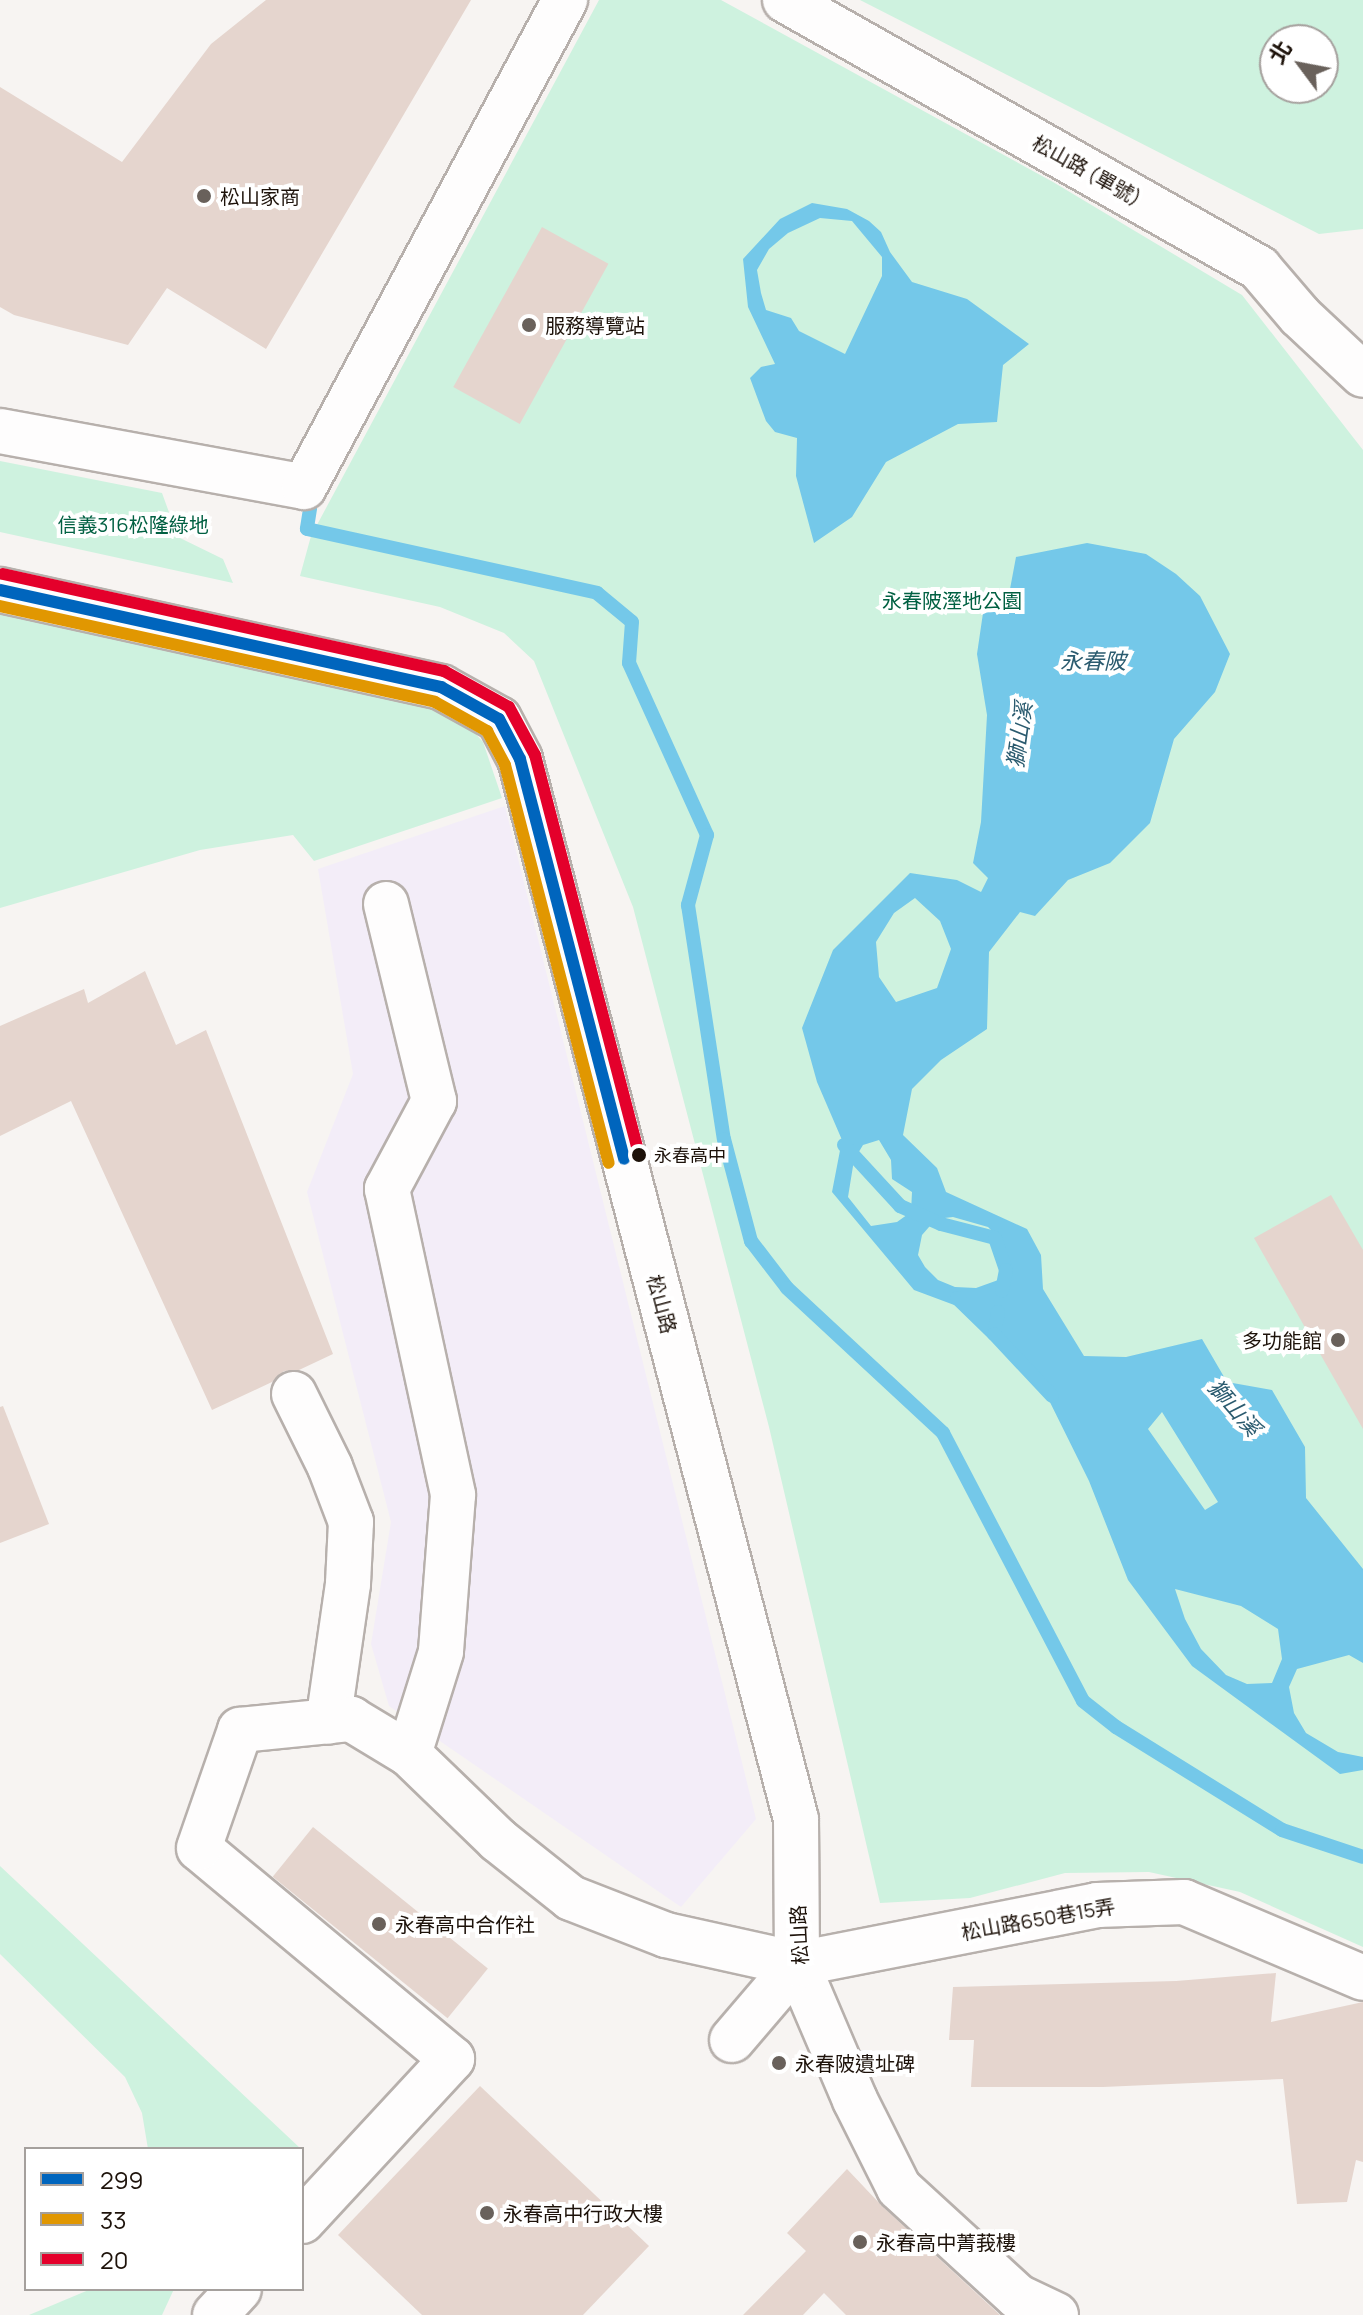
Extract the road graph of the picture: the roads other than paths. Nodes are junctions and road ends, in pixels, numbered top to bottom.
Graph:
1 (565, 0) edge
2 (785, 0) edge
3 (1363, 375) edge
4 (0, 431) edge
5 (0, 590) edge
6 (386, 904) dead end
7 (294, 1394) dead end
8 (328, 1722) junction
9 (409, 1754) junction
10 (797, 1964) junction
11 (1363, 1978) edge
12 (732, 2040) dead end
13 (304, 2219) edge
14 (237, 2291) edge
15 (215, 2315) edge
16 (1056, 2315) edge

1 - 4 street
2 - 3 street, 松山路 (單號)
5 - 10 street, 松山路
6 - 9 street
7 - 8 street
8 - 9 street
8 - 13 street
9 - 10 street
10 - 11 street, 松山路650巷15弄
10 - 12 street
10 - 16 street, 松山路
14 - 15 street

